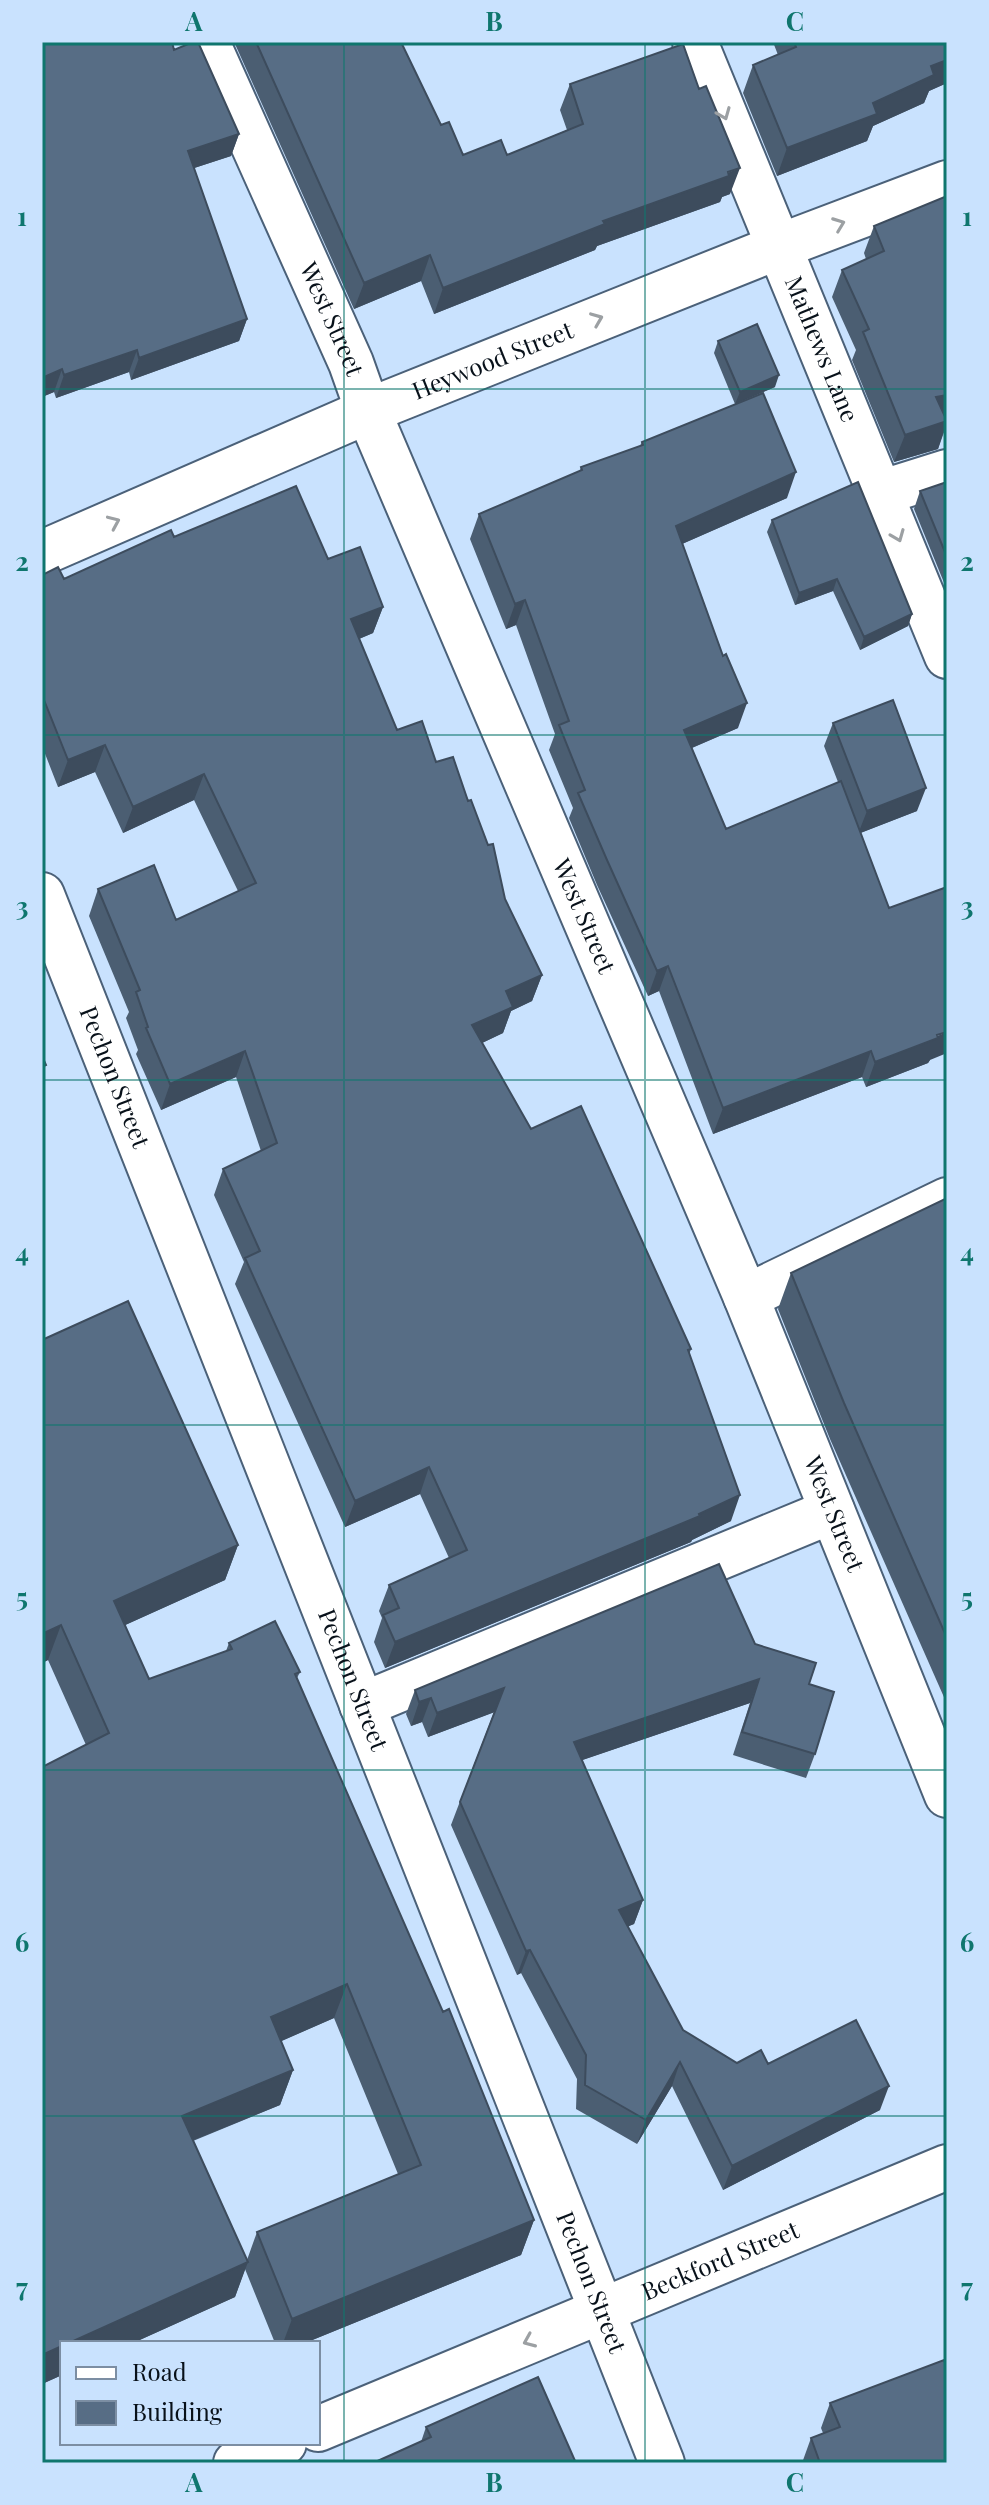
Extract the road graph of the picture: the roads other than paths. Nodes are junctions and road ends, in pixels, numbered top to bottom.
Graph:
1 (207, 42) edge
2 (695, 42) edge
3 (947, 183) edge
4 (778, 247) junction
5 (368, 411) junction
6 (947, 472) edge
7 (880, 493) junction
8 (42, 553) edge
9 (947, 656) edge
10 (42, 895) edge
11 (947, 1200) edge
12 (746, 1297) junction
13 (832, 1511) junction
14 (362, 1705) junction
15 (947, 1795) edge
16 (947, 2167) edge
17 (601, 2310) junction
18 (320, 2428) edge
19 (279, 2445) edge
20 (236, 2463) edge
21 (662, 2463) edge

1 - 5 street, West Street
2 -> 4 street, Mathews Lane
4 -> 3 street, Heywood Street
5 -> 4 street, Heywood Street
4 - 7 street, Mathews Lane
8 -> 5 street, Heywood Street
5 - 12 street, West Street
6 - 7 street
7 -> 9 street, Mathews Lane
10 - 14 street, Pechon Street
11 - 12 street
12 - 13 street, West Street
13 - 14 street
13 - 15 street, West Street
14 - 17 street, Pechon Street
16 - 17 street, Beckford Street
17 -> 18 street, Beckford Street
17 - 21 street, Pechon Street
19 - 20 street

